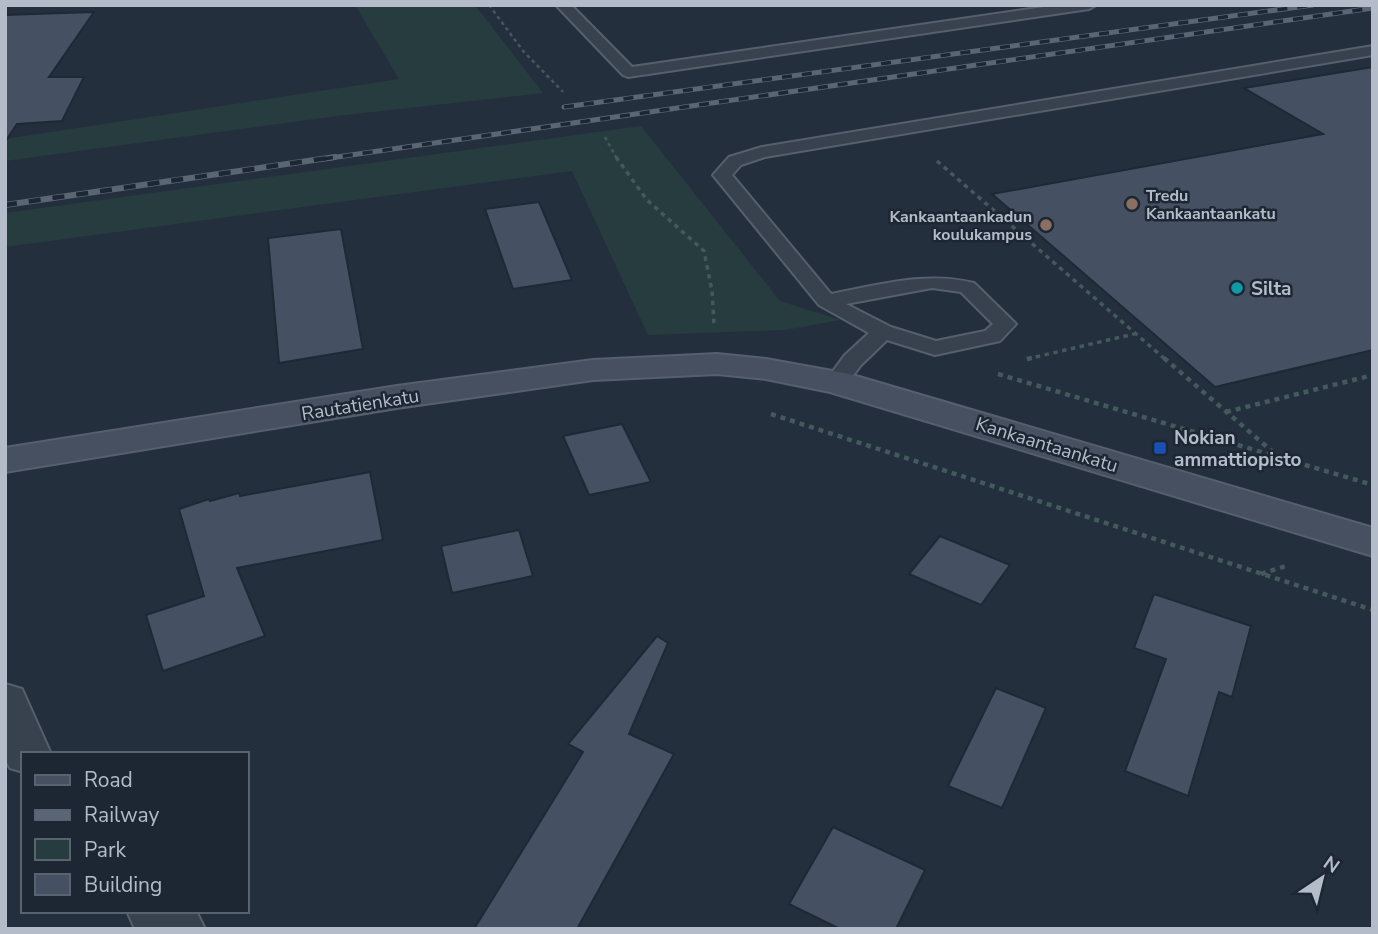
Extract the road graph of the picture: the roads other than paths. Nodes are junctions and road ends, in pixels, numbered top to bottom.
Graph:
1 (563, 5) edge
2 (1089, 5) edge
3 (1373, 50) edge
4 (826, 301) junction
5 (883, 332) junction
6 (717, 364) joint
7 (836, 382) junction
8 (5, 460) edge
9 (1373, 542) edge
10 (6, 708) edge
11 (26, 752) edge
12 (157, 913) edge
13 (177, 929) edge

1 - 2 lane
3 - 4 lane
4 - 5 lane
4 - 5 lane
5 - 7 lane
6 - 7 street, Kankaantaankatu
6 - 8 street, Rautatienkatu
7 - 9 street, Kankaantaankatu
10 - 11 street
12 - 13 street

